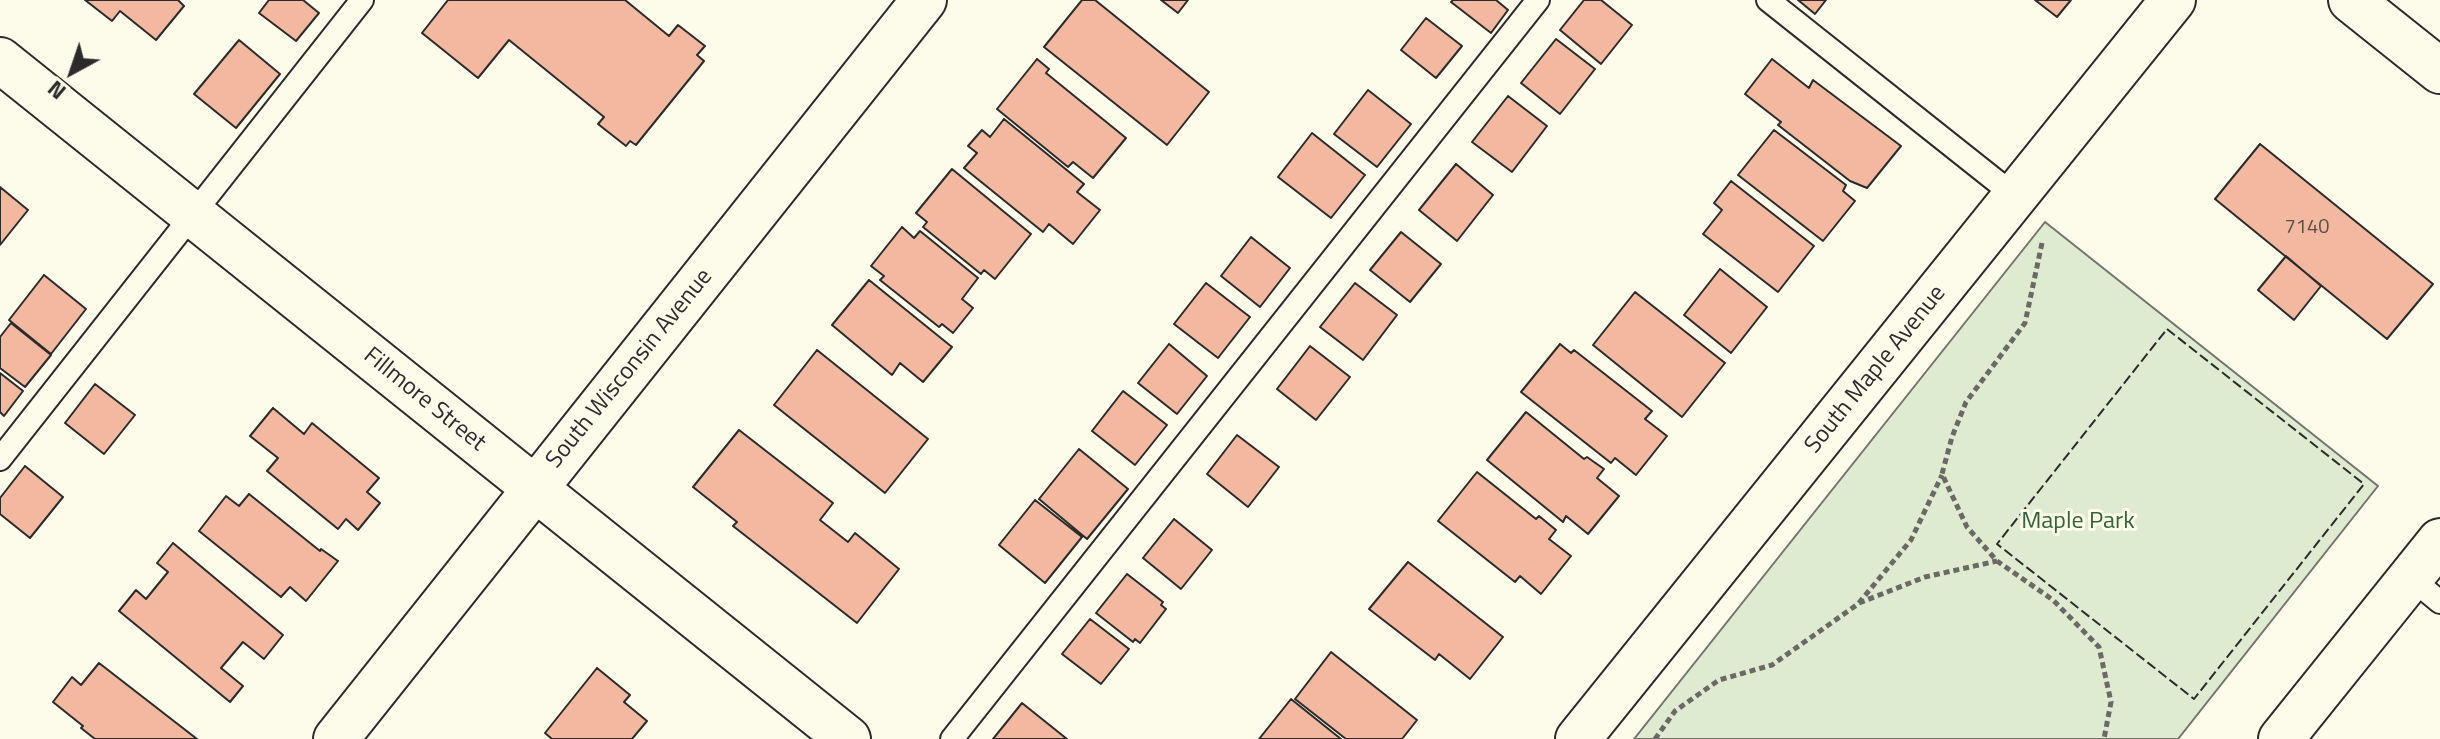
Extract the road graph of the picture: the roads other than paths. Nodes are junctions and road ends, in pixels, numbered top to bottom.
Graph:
1 (362, 0) edge
2 (924, 0) edge
3 (1538, 0) edge
4 (1768, 0) edge
5 (2173, 0) edge
6 (2351, 0) edge
7 (0, 60) edge
8 (2440, 71) edge
9 (2015, 196) junction
10 (193, 215) junction
11 (0, 459) edge
12 (535, 488) junction
13 (2440, 541) edge
14 (2425, 590) edge
15 (336, 739) edge
16 (848, 739) edge
17 (952, 739) edge
18 (1578, 739) edge
19 (2281, 739) edge

1 - 10 lane
2 - 12 street, South Wisconsin Avenue
3 - 17 lane
4 - 9 lane
5 - 9 street, South Maple Avenue
6 - 8 street
7 - 10 street, Fillmore Street
9 - 18 street, South Maple Avenue
10 - 11 lane
10 - 12 street, Fillmore Street
12 - 15 street, South Wisconsin Avenue
12 - 16 street, Fillmore Street
13 - 14 street
14 - 19 street

